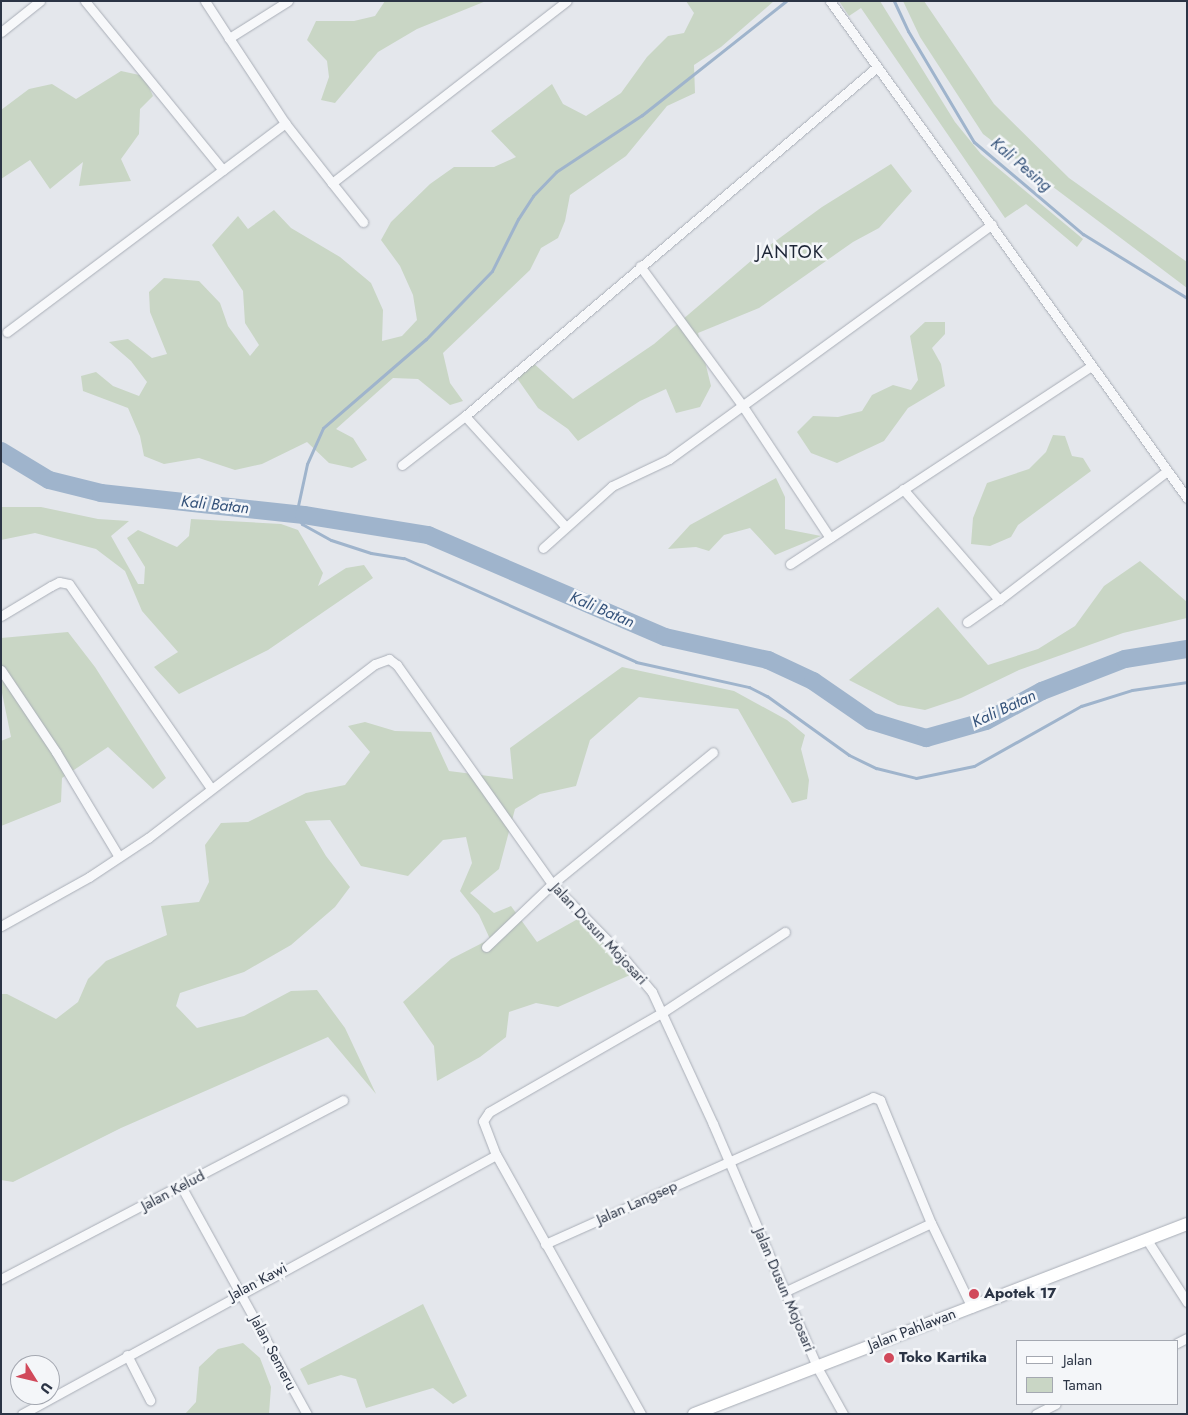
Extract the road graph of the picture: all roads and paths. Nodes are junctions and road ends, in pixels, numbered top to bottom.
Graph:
1 (40, 1) edge
2 (85, 1) edge
3 (205, 1) edge
4 (288, 1) edge
5 (567, 1) edge
6 (830, 1) edge
7 (1, 32) edge
8 (229, 38) junction
9 (877, 67) junction
10 (285, 123) junction
11 (223, 170) junction
12 (332, 183) junction
13 (363, 222) dead end
14 (992, 224) junction
15 (640, 266) junction
16 (8, 332) dead end
17 (1091, 366) junction
18 (742, 404) junction
19 (465, 416) junction
20 (402, 465) dead end
21 (1167, 471) junction
22 (903, 489) junction
23 (1187, 498) edge
24 (565, 526) junction
25 (830, 538) junction
26 (543, 548) dead end
27 (790, 564) dead end
28 (998, 600) junction
29 (1, 616) edge
30 (967, 622) dead end
31 (1, 670) edge
32 (714, 752) dead end
33 (211, 788) junction
34 (119, 857) junction
35 (552, 884) junction
36 (1, 926) edge
37 (785, 932) dead end
38 (486, 947) dead end
39 (663, 1012) junction
40 (343, 1100) dead end
41 (496, 1155) junction
42 (730, 1162) junction
43 (181, 1186) junction
44 (931, 1223) junction
45 (1187, 1224) edge
46 (1147, 1240) junction
47 (545, 1244) junction
48 (1, 1279) edge
49 (241, 1292) junction
50 (784, 1292) junction
51 (1187, 1302) edge
52 (972, 1308) junction
53 (127, 1355) junction
54 (817, 1367) junction
55 (150, 1400) dead end
56 (1054, 1405) edge
57 (22, 1414) edge
58 (307, 1414) edge
59 (641, 1414) edge
60 (694, 1414) edge
61 (843, 1414) edge
62 (1036, 1414) edge

1 - 7 street
2 - 11 street
3 - 8 street
4 - 8 street
5 - 12 street
6 - 9 street
8 - 10 street
9 - 14 street
9 - 15 street
10 - 11 street
10 - 12 street
11 - 16 street
12 - 13 street
14 - 17 street
14 - 18 street
15 - 18 street
15 - 19 street
17 - 21 street
17 - 22 street
18 - 24 street
18 - 25 street
19 - 20 street
19 - 24 street
21 - 23 street
21 - 28 street
22 - 25 street
22 - 28 street
24 - 26 street
25 - 27 street
28 - 30 street
29 - 33 street
31 - 34 street
32 - 35 street
33 - 34 street
33 - 35 street, Jalan Dusun Mojosari
34 - 36 street
35 - 38 street
35 - 39 street, Jalan Dusun Mojosari
37 - 39 street
39 - 41 street
39 - 42 street, Jalan Dusun Mojosari
40 - 43 street, Jalan Kelud
41 - 47 street
41 - 49 street, Jalan Kawi
42 - 44 street, Jalan Langsep
42 - 47 street, Jalan Langsep
42 - 50 street, Jalan Dusun Mojosari
43 - 48 street, Jalan Kelud
43 - 49 street, Jalan Semeru
44 - 50 street
44 - 52 street
45 - 46 main road, Jalan Pahlawan
46 - 51 street
46 - 52 main road, Jalan Pahlawan
47 - 59 street
49 - 53 street, Jalan Kawi
49 - 58 street, Jalan Semeru
50 - 54 street, Jalan Dusun Mojosari
52 - 54 main road, Jalan Pahlawan
53 - 55 street
53 - 57 street, Jalan Kawi
54 - 60 main road, Jalan Pahlawan
54 - 61 street, Jalan Dusun Mojosari
56 - 62 street

